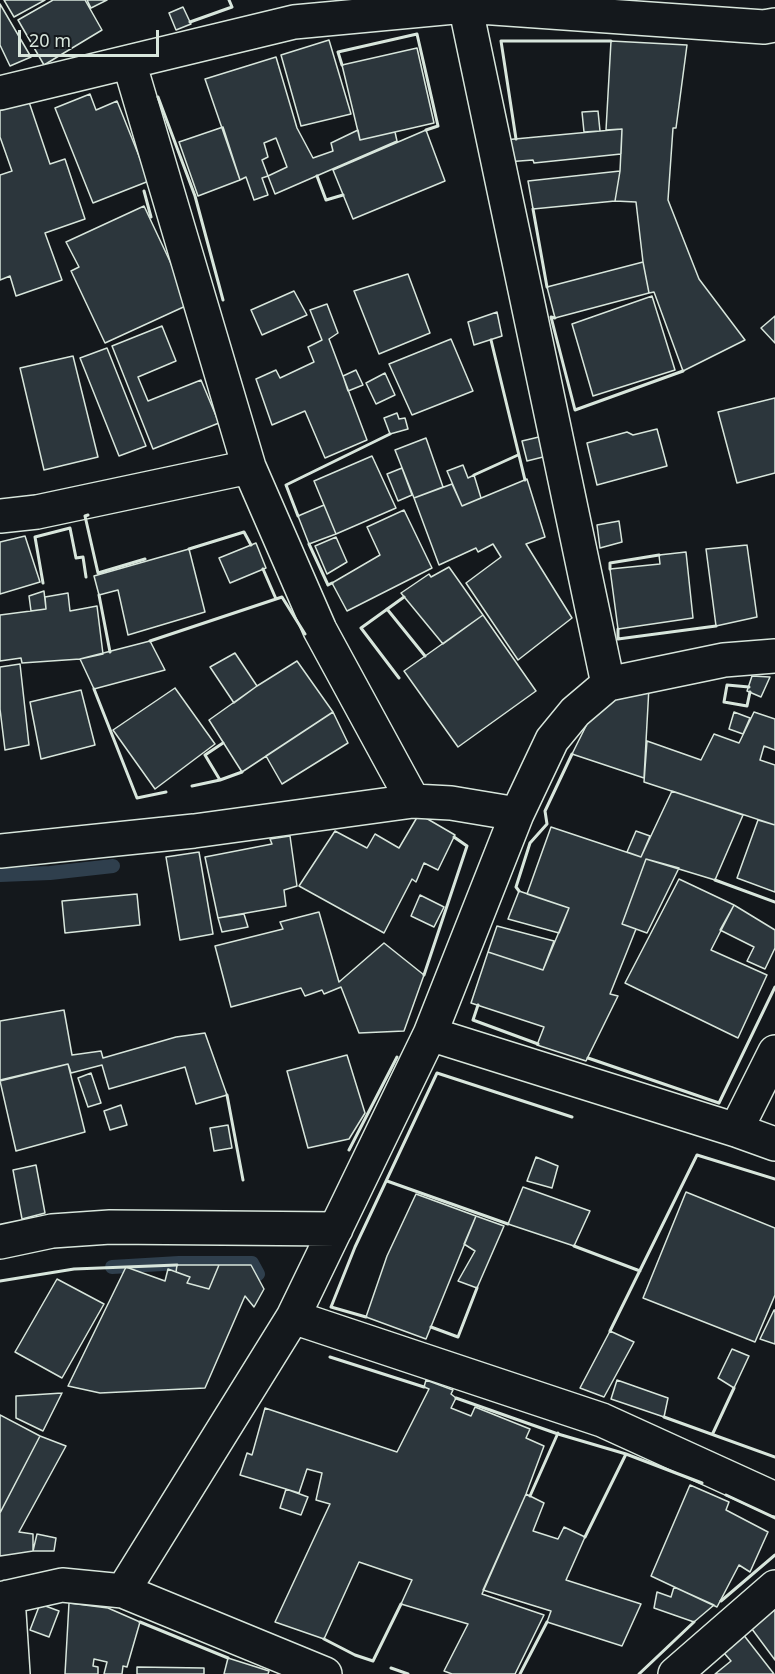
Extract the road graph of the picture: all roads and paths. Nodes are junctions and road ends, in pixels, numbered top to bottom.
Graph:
1 (464, 3) edge
2 (775, 25) edge
3 (129, 62) junction
4 (0, 93) edge
5 (249, 467) junction
6 (0, 516) edge
7 (775, 656) edge
8 (608, 684) junction
9 (413, 801) junction
10 (517, 814) junction
11 (0, 851) edge
12 (430, 1034) junction
13 (775, 1052) edge
14 (736, 1130) junction
15 (775, 1144) edge
16 (336, 1229) junction
17 (0, 1242) edge
18 (293, 1317) junction
19 (775, 1499) edge
20 (775, 1587) edge
21 (123, 1591) junction
22 (4, 1598) edge
23 (13, 1674) edge
24 (325, 1674) edge
25 (675, 1674) edge

1 - 2 street
1 - 3 street
1 - 8 street
3 - 4 street
3 - 5 street
5 - 6 street
5 - 9 street
7 - 8 street
8 - 10 street
9 - 10 street
9 - 11 street
10 - 12 street
12 - 14 street
12 - 16 street
13 - 14 street
14 - 15 street
16 - 17 street
16 - 18 street
18 - 19 street
18 - 21 street
20 - 25 street
21 - 22 street
21 - 24 street
22 - 23 street

